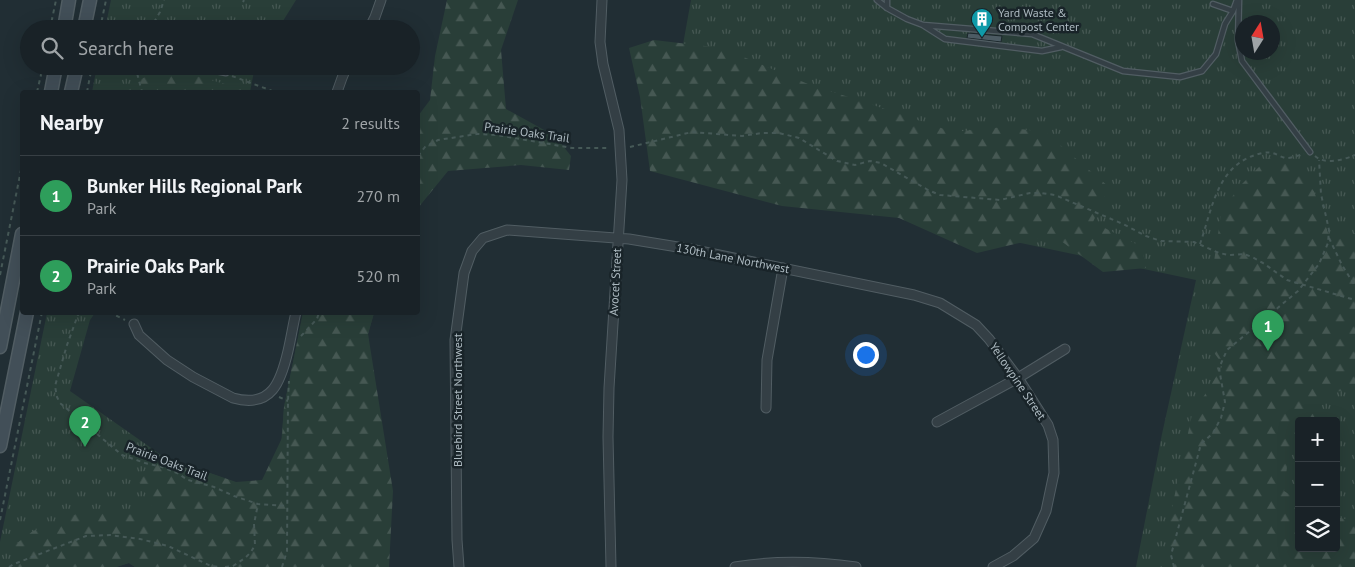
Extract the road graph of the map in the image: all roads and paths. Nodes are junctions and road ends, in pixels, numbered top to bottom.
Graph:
1 (56, 0) edge
2 (69, 0) edge
3 (90, 0) edge
4 (106, 0) edge
5 (164, 0) edge
6 (381, 0) edge
7 (602, 0) edge
8 (877, 0) edge
9 (887, 0) edge
10 (1238, 0) edge
11 (1213, 4) dead end
12 (887, 8) junction
13 (1233, 11) junction
14 (52, 20) edge
15 (66, 20) edge
16 (86, 20) edge
17 (102, 20) edge
18 (155, 20) edge
19 (374, 20) edge
20 (923, 25) junction
21 (1062, 47) junction
22 (41, 75) edge
23 (54, 75) edge
24 (75, 75) edge
25 (90, 75) edge
26 (138, 75) edge
27 (231, 75) edge
28 (343, 75) edge
29 (37, 90) edge
30 (51, 90) edge
31 (71, 90) edge
32 (87, 90) edge
33 (141, 90) edge
34 (270, 90) edge
35 (338, 90) edge
36 (631, 147) dead end
37 (610, 148) dead end
38 (1310, 152) joint
39 (420, 153) edge
40 (1355, 155) edge
41 (20, 175) edge
42 (1328, 236) junction
43 (483, 238) joint
44 (617, 238) junction
45 (20, 244) edge
46 (1200, 244) junction
47 (783, 268) junction
48 (0, 275) edge
49 (1301, 285) junction
50 (1355, 286) edge
51 (1355, 300) edge
52 (26, 315) edge
53 (41, 315) edge
54 (78, 315) edge
55 (115, 315) edge
56 (295, 315) edge
57 (318, 315) edge
58 (134, 324) joint
59 (976, 325) joint
60 (297, 342) dead end
61 (0, 347) edge
62 (1065, 349) dead end
63 (290, 376) dead end
64 (1018, 378) junction
65 (766, 408) dead end
66 (3, 418) edge
67 (936, 422) dead end
68 (0, 446) edge
69 (258, 504) junction
70 (287, 506) junction
71 (0, 520) edge
72 (9, 567) edge
73 (220, 567) edge
74 (225, 567) edge
75 (282, 567) edge
76 (459, 567) edge
77 (611, 567) edge
78 (735, 567) edge
79 (856, 567) edge
80 (993, 567) edge
81 (1174, 567) edge

1 - 14 path
2 - 15 main road
3 - 16 main road
4 - 17 path
5 - 18 path
6 - 19 street
7 - 44 street, Avocet Street
8 - 12 lane
9 - 12 lane
10 - 13 lane
10 - 38 lane
11 - 13 lane
12 - 20 lane
13 - 21 lane
20 - 21 lane
20 - 21 lane
22 - 29 path
23 - 30 main road
24 - 31 main road
25 - 32 path
26 - 33 path
27 - 34 path
28 - 35 street
36 - 46 path
37 - 39 path, Prairie Oaks Trail
38 - 46 path
40 - 42 path
41 - 48 path
42 - 49 path
42 - 50 path
43 - 44 street, 130th Lane Northwest
43 - 76 street, Bluebird Street Northwest
44 - 47 street, 130th Lane Northwest
44 - 77 street, Avocet Street
45 - 61 main road
46 - 49 path
47 - 59 street, 130th Lane Northwest
47 - 65 street
49 - 51 path
49 - 81 path
52 - 66 main road
53 - 71 path
54 - 69 path, Prairie Oaks Trail
55 - 58 path
56 - 58 street
57 - 60 path
59 - 64 street, Yellowpine Street
62 - 64 street
63 - 70 path
64 - 67 street
64 - 80 street, Yellowpine Street
66 - 68 main road
69 - 70 path, Prairie Oaks Trail
69 - 74 path
70 - 75 path
72 - 73 path
78 - 79 street

